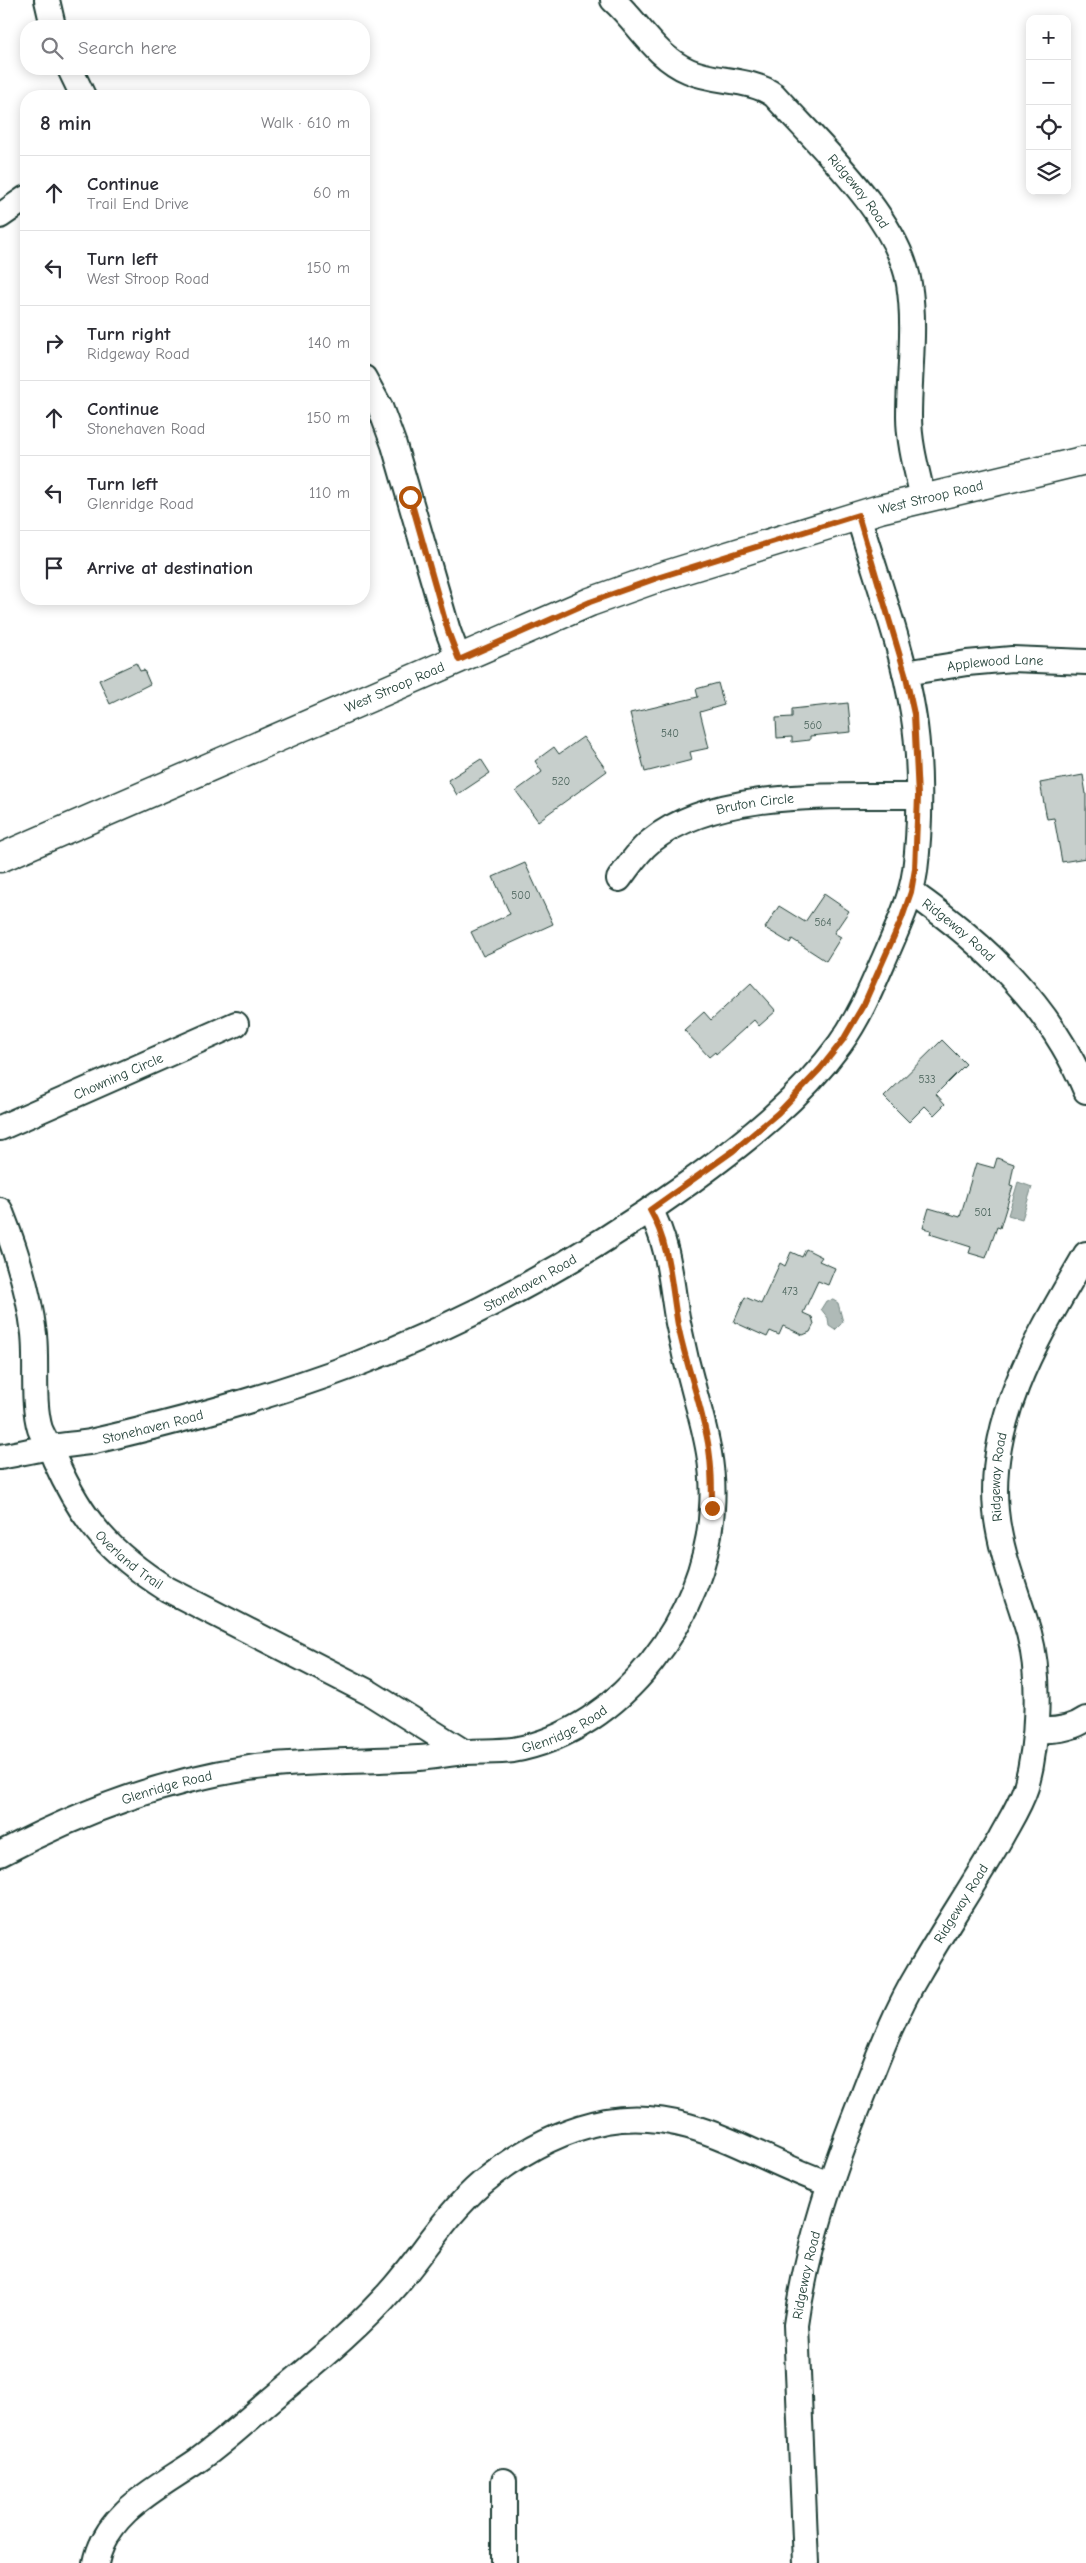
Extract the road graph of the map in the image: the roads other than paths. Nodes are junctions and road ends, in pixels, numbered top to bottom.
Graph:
1 (46, 0) edge
2 (614, 0) edge
3 (51, 20) edge
4 (73, 75) edge
5 (80, 90) edge
6 (20, 202) edge
7 (0, 216) edge
8 (370, 389) edge
9 (1086, 460) edge
10 (923, 498) junction
11 (858, 515) junction
12 (459, 660) junction
13 (1086, 662) edge
14 (905, 673) junction
15 (918, 796) junction
16 (0, 858) edge
17 (619, 879) dead end
18 (911, 892) junction
19 (236, 1024) dead end
20 (1086, 1090) edge
21 (0, 1128) edge
22 (0, 1210) edge
23 (650, 1210) junction
24 (1086, 1254) edge
25 (50, 1447) junction
26 (0, 1457) edge
27 (1086, 1719) edge
28 (1036, 1730) junction
29 (464, 1752) junction
30 (0, 1854) edge
31 (830, 2184) junction
32 (504, 2481) dead end
33 (96, 2563) edge
34 (504, 2563) edge
35 (806, 2563) edge

1 - 3 street
2 - 10 street, Ridgeway Road
4 - 5 street
6 - 7 street
8 - 12 street
9 - 10 main road, West Stroop Road
10 - 11 main road, West Stroop Road
11 - 12 main road, West Stroop Road
11 - 14 street, Ridgeway Road
12 - 16 main road, West Stroop Road
13 - 14 street, Applewood Lane
14 - 15 street, Ridgeway Road
15 - 17 street, Bruton Circle
15 - 18 street, Ridgeway Road
18 - 20 street, Ridgeway Road
18 - 23 street, Stonehaven Road
19 - 21 street, Chowning Circle
22 - 25 street, Overland Trail
23 - 25 street, Stonehaven Road
23 - 29 street, Glenridge Road
24 - 28 street, Ridgeway Road
25 - 26 street, Stonehaven Road
25 - 29 street, Overland Trail
27 - 28 street
28 - 31 street, Ridgeway Road
29 - 30 street, Glenridge Road
31 - 33 street
31 - 35 street, Ridgeway Road
32 - 34 street

